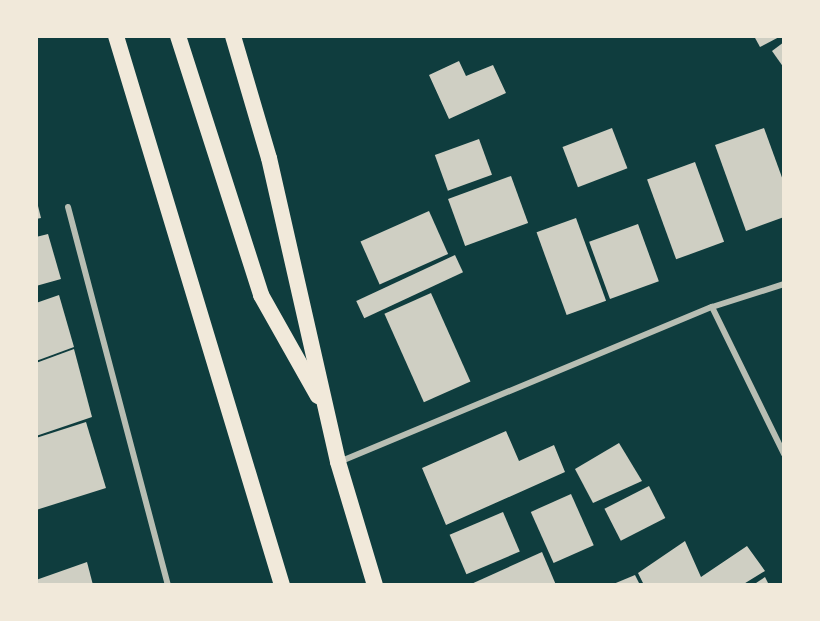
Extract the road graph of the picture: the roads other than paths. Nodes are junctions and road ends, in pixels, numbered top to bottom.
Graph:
1 (116, 36) edge
2 (178, 36) edge
3 (233, 36) edge
4 (68, 207) dead end
5 (784, 284) edge
6 (712, 307) junction
7 (327, 412) junction
8 (784, 454) edge
9 (338, 462) junction
10 (168, 585) edge
11 (282, 585) edge
12 (375, 585) edge

1 - 11 highway
2 - 7 highway
3 - 7 highway
4 - 10 street
5 - 6 street
6 - 8 street
6 - 9 street
7 - 9 highway
9 - 12 highway

